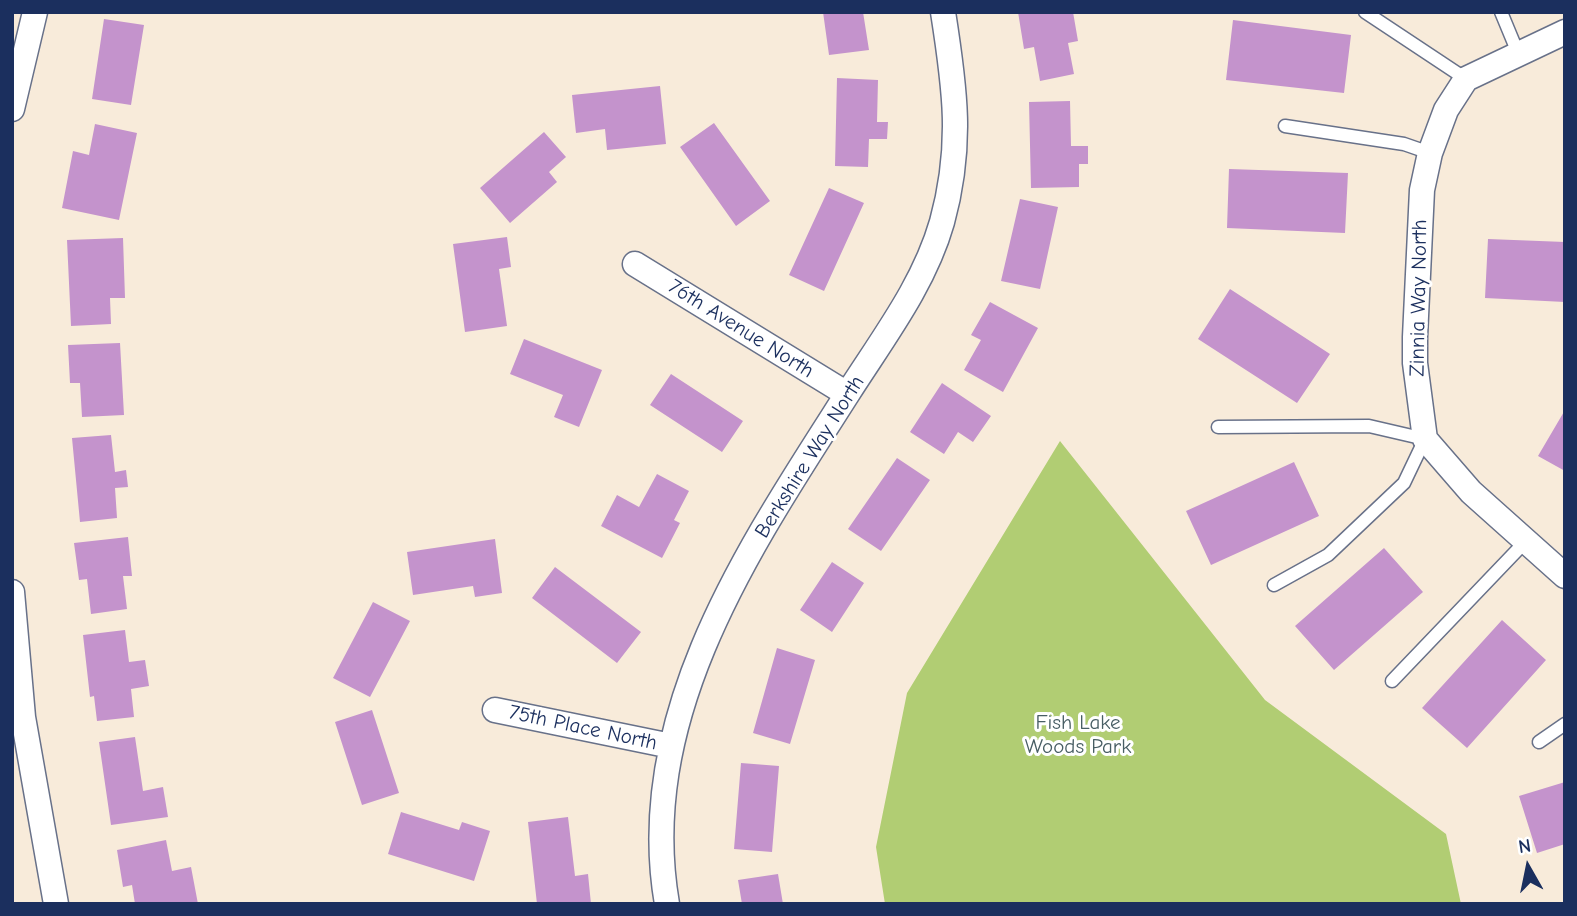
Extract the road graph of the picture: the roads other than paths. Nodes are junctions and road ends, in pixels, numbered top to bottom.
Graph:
1 (35, 12) edge
2 (943, 12) edge
3 (1365, 12) edge
4 (1501, 12) edge
5 (1565, 32) edge
6 (1518, 54) junction
7 (1466, 79) junction
8 (12, 109) edge
9 (1285, 126) dead end
10 (1430, 153) junction
11 (635, 264) dead end
12 (847, 394) junction
13 (1218, 428) dead end
14 (1425, 439) junction
15 (1525, 542) junction
16 (1565, 576) edge
17 (1274, 586) dead end
18 (12, 592) edge
19 (1392, 681) dead end
20 (495, 710) dead end
21 (1565, 724) edge
22 (1539, 742) dead end
23 (671, 746) junction
24 (56, 904) edge
25 (667, 904) edge

1 - 8 street
2 - 12 street, Berkshire Way North
3 - 7 lane
4 - 6 lane
5 - 6 street
6 - 7 street
7 - 10 street, Zinnia Way North
9 - 10 lane
10 - 14 street, Zinnia Way North
11 - 12 street, 76th Avenue North
12 - 23 street, Berkshire Way North
13 - 14 lane
14 - 15 street
14 - 17 lane
15 - 16 street
15 - 19 lane
18 - 24 street
20 - 23 street, 75th Place North
21 - 22 lane
23 - 25 street, Berkshire Way North

